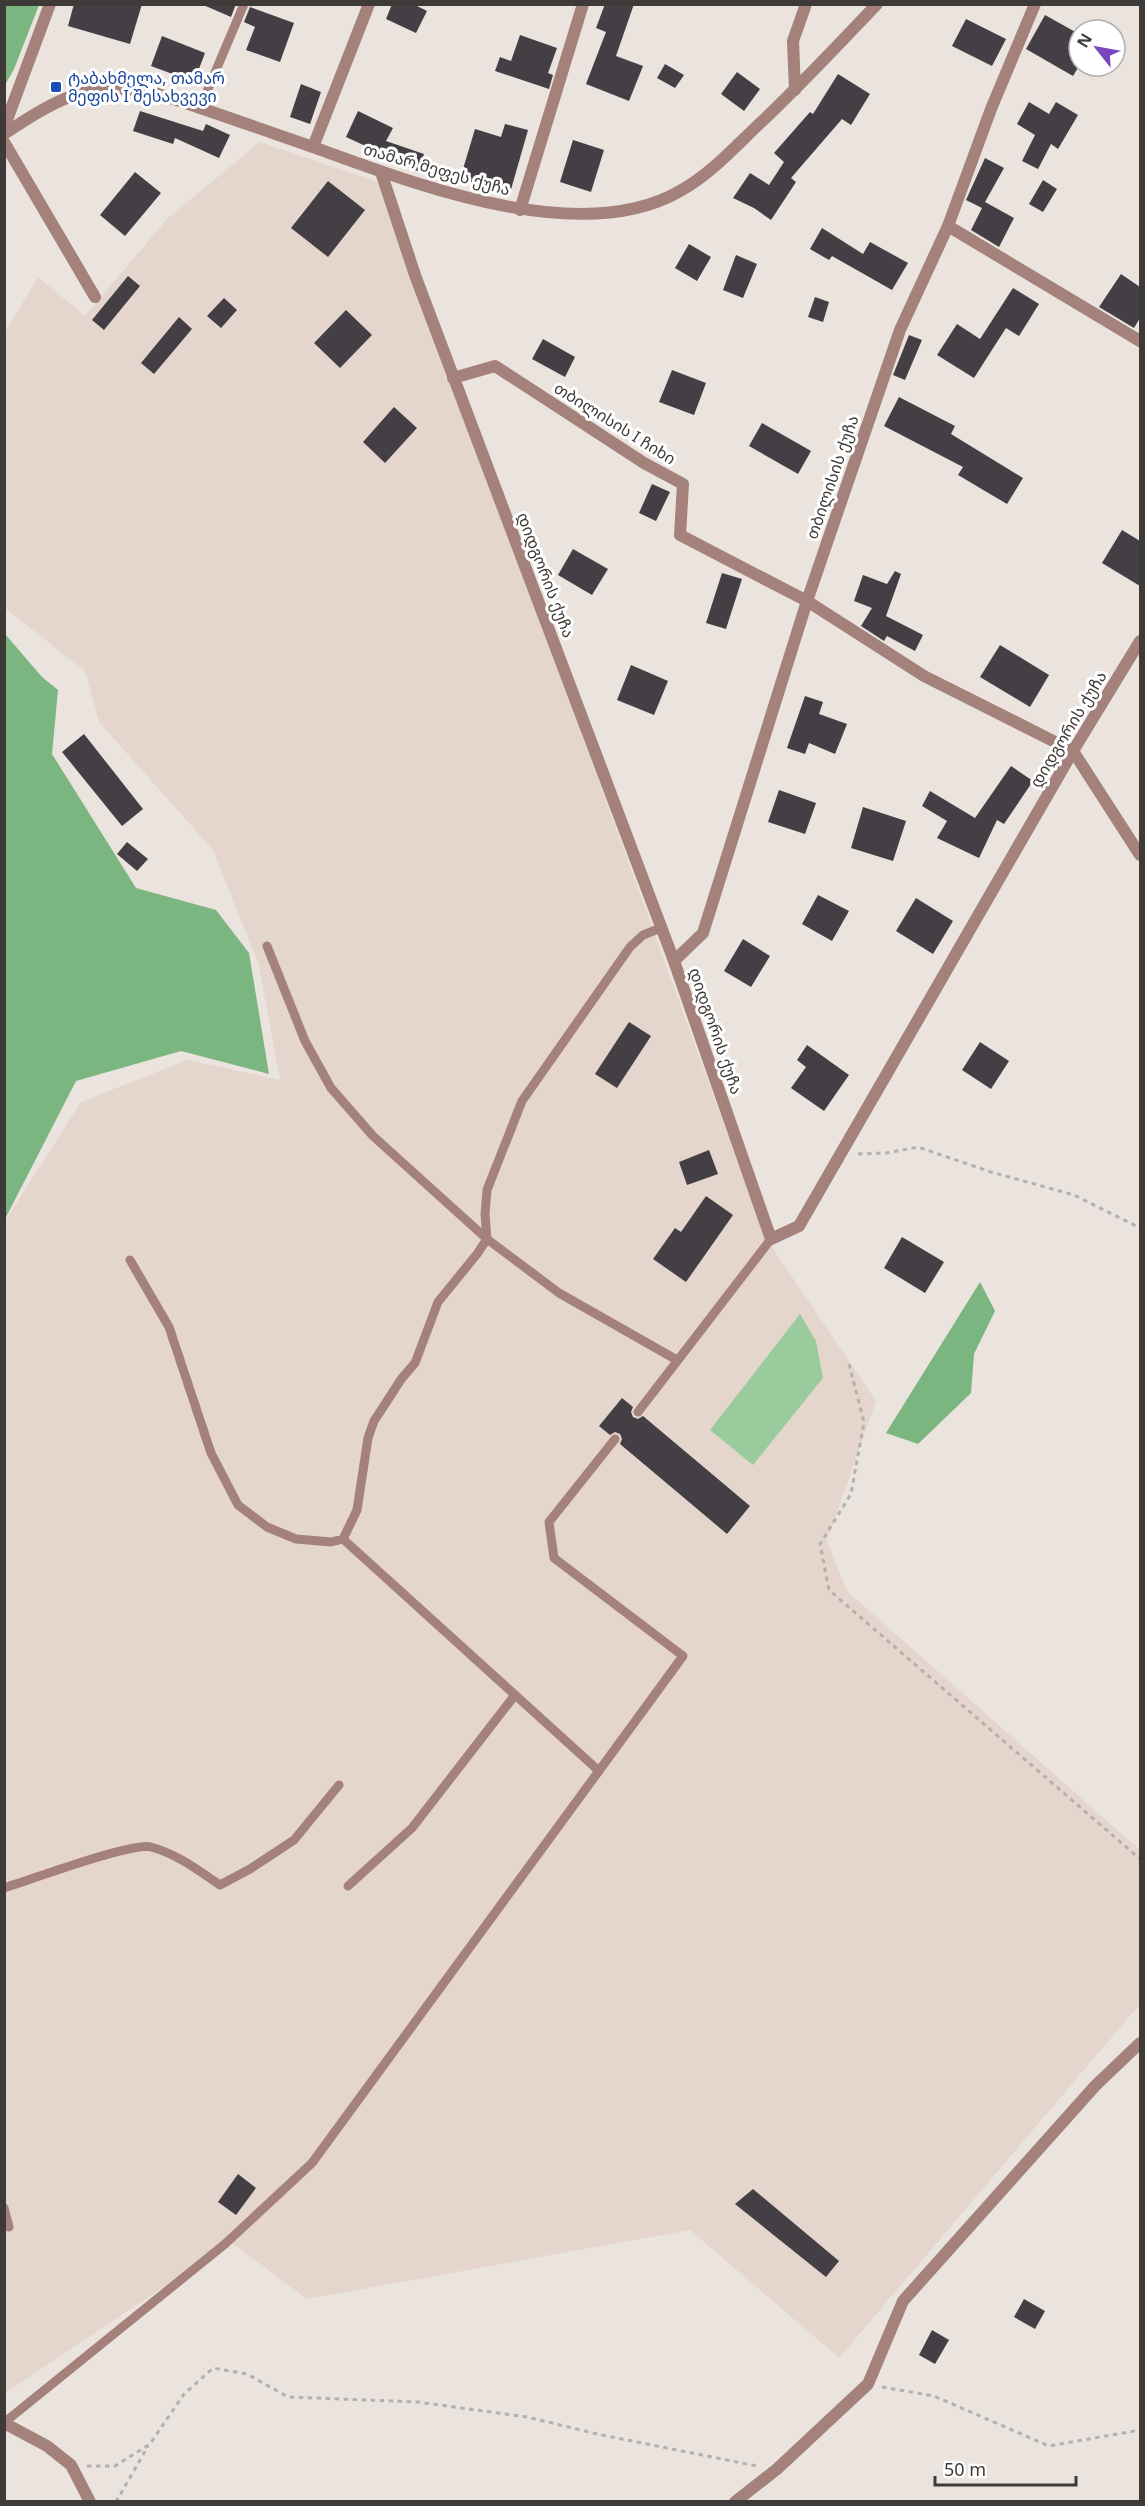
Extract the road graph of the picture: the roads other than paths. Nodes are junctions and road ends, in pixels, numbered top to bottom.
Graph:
1 (50, 4) edge
2 (244, 4) edge
3 (369, 4) edge
4 (583, 4) edge
5 (806, 4) edge
6 (877, 4) edge
7 (1035, 4) edge
8 (795, 90) junction
9 (200, 108) junction
10 (4, 128) edge
11 (4, 134) edge
12 (4, 142) edge
13 (313, 147) junction
14 (381, 172) junction
15 (520, 210) junction
16 (948, 226) junction
17 (95, 297) dead end
18 (1140, 341) edge
19 (453, 378) junction
20 (807, 601) junction
21 (1140, 641) edge
22 (1073, 751) junction
23 (1140, 855) edge
24 (661, 928) junction
25 (267, 946) dead end
26 (674, 961) junction
27 (487, 1239) junction
28 (771, 1239) junction
29 (130, 1260) dead end
30 (677, 1360) junction
31 (638, 1412) dead end
32 (615, 1439) dead end
33 (343, 1539) junction
34 (515, 1695) junction
35 (599, 1771) junction
36 (339, 1785) dead end
37 (348, 1886) dead end
38 (4, 1888) edge
39 (1140, 2043) edge
40 (4, 2208) edge
41 (9, 2227) dead end
42 (5, 2423) edge
43 (90, 2502) edge
44 (735, 2502) edge

1 - 10 street
2 - 9 lane
3 - 13 street
4 - 15 street
5 - 8 street
6 - 8 street, თამარ მეფეს ქუჩა
7 - 16 street, თბილისის ქუჩა
8 - 15 street, თამარ მეფეს ქუჩა
9 - 11 street, თამარ მეფეს ქუჩა
9 - 13 street, თამარ მეფეს ქუჩა
12 - 17 street
13 - 14 street, თამარ მეფეს ქუჩა
14 - 15 street, თამარ მეფეს ქუჩა
14 - 19 street, დიდგორის ქუჩა
16 - 18 street
16 - 20 street, თბილისის ქუჩა
19 - 20 street, თბილისის I ჩიხი
19 - 24 street, დიდგორის ქუჩა
20 - 22 street
20 - 26 street, თბილისის ქუჩა
21 - 22 street, დიდგორის ქუჩა
22 - 23 street
22 - 28 street, დიდგორის ქუჩა
24 - 26 street, დიდგორის ქუჩა
24 - 27 lane
25 - 27 lane
26 - 28 street, დიდგორის ქუჩა
27 - 30 lane
27 - 33 lane
28 - 30 lane
29 - 33 lane
30 - 31 lane
32 - 35 lane
33 - 34 lane
34 - 35 lane
34 - 37 lane
35 - 42 lane
36 - 38 lane
39 - 44 street
40 - 41 lane
42 - 43 street

